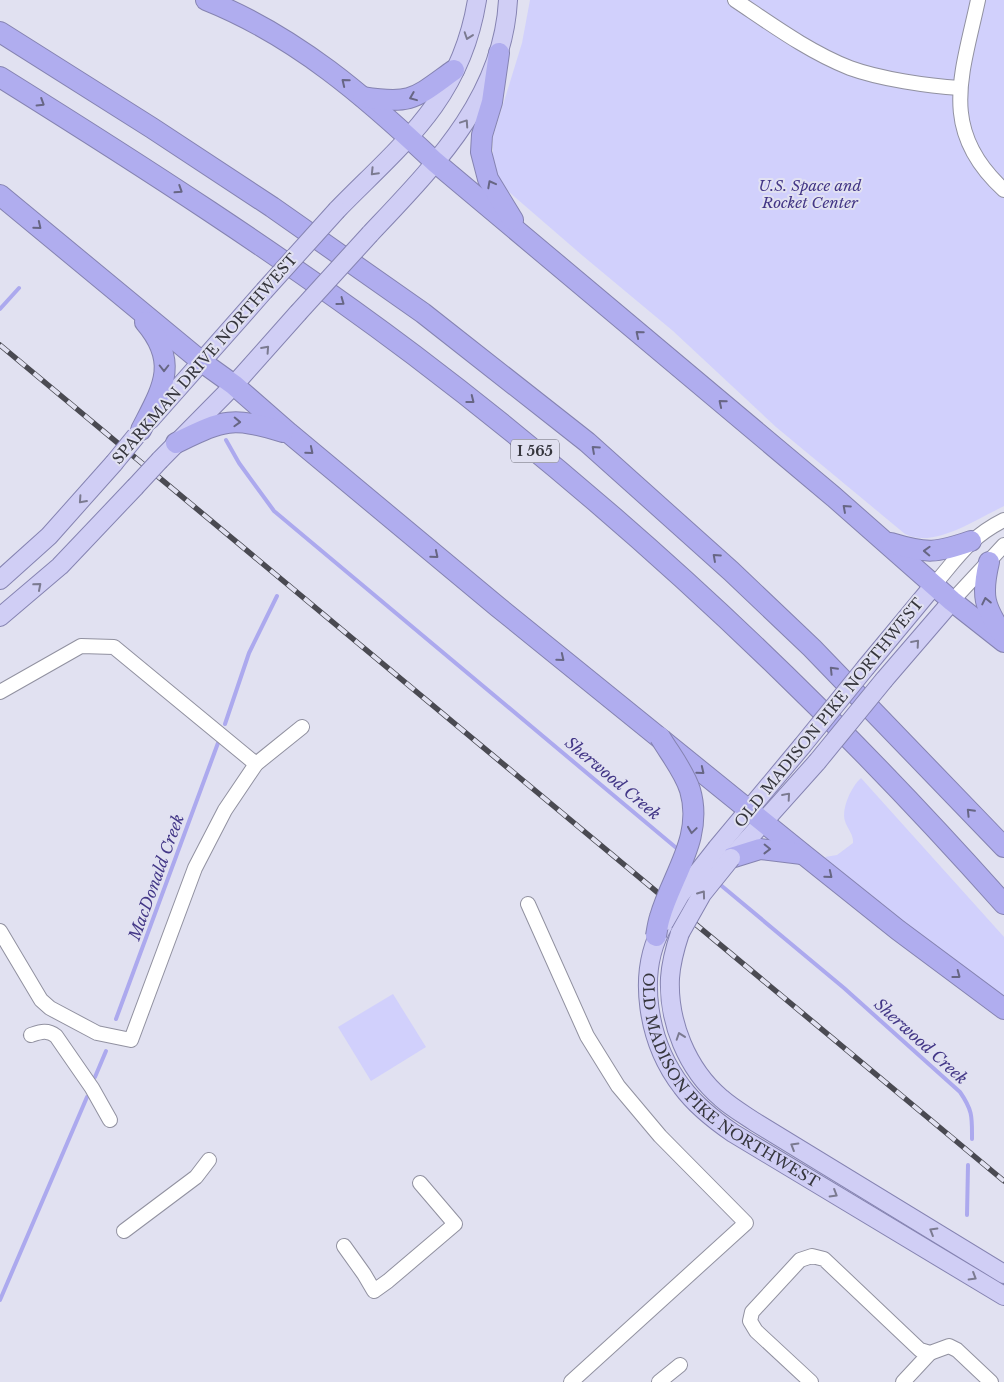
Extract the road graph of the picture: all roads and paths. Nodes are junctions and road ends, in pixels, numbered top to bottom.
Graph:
1 (206, 0) edge
2 (477, 0) edge
3 (508, 0) edge
4 (734, 0) edge
5 (978, 0) edge
6 (0, 32) edge
7 (499, 53) junction
8 (454, 70) junction
9 (0, 77) edge
10 (960, 88) junction
11 (363, 97) junction
12 (408, 137) junction
13 (436, 162) junction
14 (1004, 190) edge
15 (0, 195) edge
16 (527, 240) junction
17 (124, 297) junction
18 (202, 362) junction
19 (234, 385) junction
20 (139, 433) junction
21 (289, 434) junction
22 (176, 443) junction
23 (1004, 520) edge
24 (883, 540) junction
25 (972, 541) junction
26 (1004, 545) edge
27 (989, 562) junction
28 (0, 580) edge
29 (934, 585) junction
30 (952, 601) junction
31 (0, 617) edge
32 (1004, 637) edge
33 (1004, 642) edge
34 (0, 692) edge
35 (302, 726) dead end
36 (660, 737) junction
37 (256, 764) junction
38 (757, 816) junction
39 (1004, 847) edge
40 (724, 853) junction
41 (803, 854) junction
42 (528, 904) dead end
43 (1004, 904) edge
44 (661, 929) junction
45 (0, 931) edge
46 (1004, 1009) edge
47 (31, 1035) dead end
48 (110, 1120) dead end
49 (209, 1160) dead end
50 (420, 1183) dead end
51 (124, 1231) dead end
52 (344, 1246) dead end
53 (1004, 1274) edge
54 (1004, 1296) edge
55 (930, 1353) junction
56 (680, 1364) dead end
57 (571, 1382) edge
58 (659, 1382) edge
59 (810, 1382) edge
60 (904, 1382) edge
61 (991, 1382) edge

11 -> 1 highway
2 -> 8 main road, SPARKMAN DRIVE NORTHWEST
3 - 7 main road, SPARKMAN DRIVE NORTHWEST
4 - 10 street
5 - 10 street
39 -> 6 highway, I 565
13 -> 7 main road, SPARKMAN DRIVE NORTHWEST
16 -> 7 highway
8 -> 11 highway
8 - 12 main road, SPARKMAN DRIVE NORTHWEST
9 -> 43 highway, I 565
10 - 14 street
11 - 12 highway
12 - 13 highway
12 -> 18 main road, SPARKMAN DRIVE NORTHWEST, bridge
13 - 16 highway
19 -> 13 main road, SPARKMAN DRIVE NORTHWEST, bridge
15 -> 17 highway
24 -> 16 highway
17 - 18 highway
17 -> 20 highway
18 - 19 highway
18 - 20 main road, SPARKMAN DRIVE NORTHWEST
19 - 21 highway
19 - 22 main road, SPARKMAN DRIVE NORTHWEST
20 -> 28 main road, SPARKMAN DRIVE NORTHWEST, bridge
22 -> 21 highway
21 -> 36 highway
31 -> 22 main road, SPARKMAN DRIVE NORTHWEST, bridge
23 - 25 street
25 -> 24 highway
24 - 29 highway
25 - 29 street
26 - 27 street
27 - 30 street
32 -> 27 highway
29 - 30 highway
29 - 38 main road, OLD MADISON PIKE NORTHWEST, bridge
30 - 33 highway
38 -> 30 main road, OLD MADISON PIKE NORTHWEST, bridge
34 - 37 street
35 - 37 street
36 -> 38 highway
36 -> 44 highway, bridge
37 - 45 street
38 - 40 main road, OLD MADISON PIKE NORTHWEST
38 - 41 highway
40 -> 41 highway
40 - 44 main road, OLD MADISON PIKE NORTHWEST, bridge
53 -> 40 main road, OLD MADISON PIKE NORTHWEST, bridge
41 -> 46 highway
42 - 57 street
44 -> 54 main road, OLD MADISON PIKE NORTHWEST
47 - 48 street
49 - 51 street
50 - 52 street
55 - 59 street
55 - 60 street
55 - 61 street
56 - 58 street

